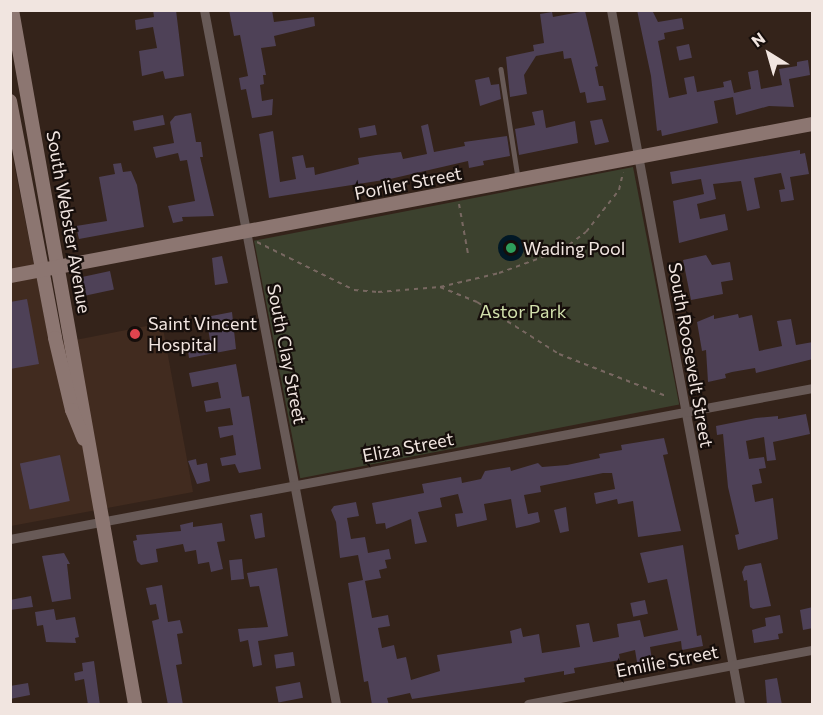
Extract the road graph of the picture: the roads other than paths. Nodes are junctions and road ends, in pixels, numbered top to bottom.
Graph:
1 (12, 10) edge
2 (204, 10) edge
3 (610, 10) edge
4 (501, 69) dead end
5 (10, 101) edge
6 (813, 124) edge
7 (638, 157) junction
8 (518, 180) junction
9 (251, 236) junction
10 (58, 267) junction
11 (42, 270) junction
12 (10, 276) edge
13 (813, 388) edge
14 (685, 412) junction
15 (86, 441) junction
16 (295, 486) junction
17 (101, 522) junction
18 (10, 539) edge
19 (813, 650) edge
20 (733, 665) junction
21 (135, 705) edge
22 (336, 705) edge
23 (528, 705) edge
24 (740, 705) edge

1 - 10 main road, South Webster Avenue
2 - 9 street, South Clay Street
3 - 7 street, South Roosevelt Street
4 - 8 lane
5 - 11 main road, South Webster Avenue
6 - 7 main road, Porlier Street
7 - 8 main road, Porlier Street
7 - 14 street, South Roosevelt Street
8 - 9 main road, Porlier Street
9 - 10 main road, Porlier Street
9 - 16 street, South Clay Street
10 - 11 main road, Porlier Street
10 - 15 main road, South Webster Avenue
11 - 12 main road, Porlier Street
11 - 15 main road, South Webster Avenue
13 - 14 street, Eliza Street
14 - 16 street, Eliza Street
14 - 20 street, South Roosevelt Street
15 - 17 main road, South Webster Avenue
16 - 17 street, Eliza Street
16 - 22 street, South Clay Street
17 - 18 street, Eliza Street
17 - 21 main road, South Webster Avenue
19 - 20 street, Emilie Street
20 - 23 street, Emilie Street
20 - 24 street, South Roosevelt Street

